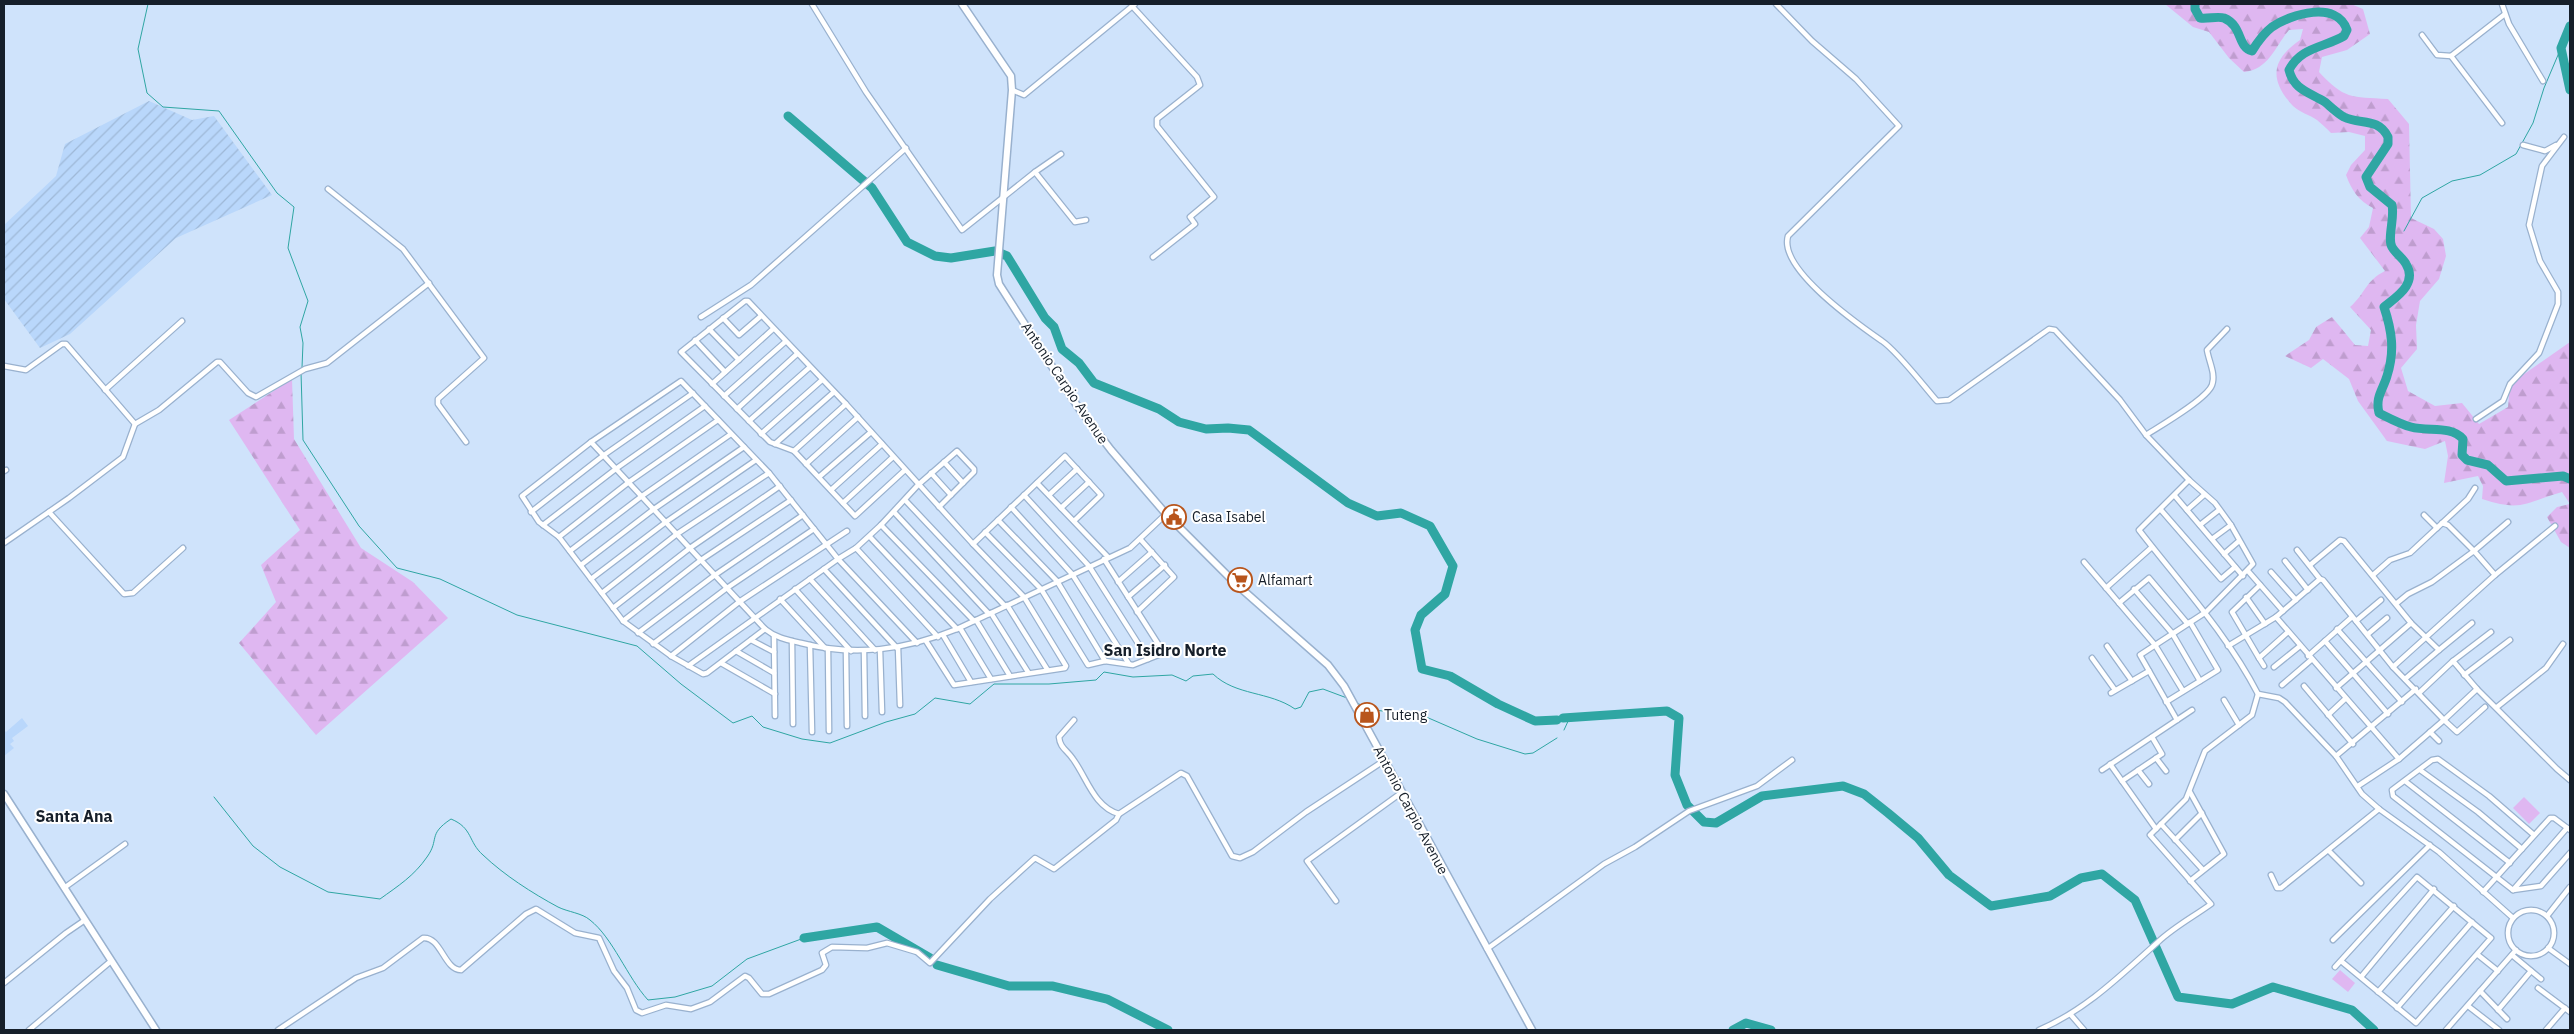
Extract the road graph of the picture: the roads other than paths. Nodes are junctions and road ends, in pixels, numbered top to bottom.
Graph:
1 (812, 4) edge
2 (962, 4) edge
3 (1776, 4) edge
4 (2502, 4) edge
5 (1134, 5) edge
6 (2505, 14) junction
7 (2422, 35) dead end
8 (2450, 56) junction
9 (2543, 81) dead end
10 (1012, 90) junction
11 (2502, 122) dead end
12 (2570, 133) edge
13 (2564, 138) junction
14 (2523, 145) dead end
15 (906, 148) junction
16 (1062, 154) dead end
17 (1035, 172) junction
18 (328, 189) dead end
19 (1004, 197) junction
20 (1086, 220) dead end
21 (1153, 257) dead end
22 (429, 283) junction
23 (760, 316) junction
24 (701, 317) dead end
25 (723, 318) junction
26 (182, 321) dead end
27 (708, 329) junction
28 (773, 329) junction
29 (2226, 329) dead end
30 (695, 340) junction
31 (785, 342) junction
32 (797, 354) junction
33 (738, 360) junction
34 (4, 366) edge
35 (810, 367) junction
36 (725, 372) junction
37 (822, 380) junction
38 (712, 384) junction
39 (105, 390) junction
40 (834, 392) junction
41 (693, 393) junction
42 (724, 396) junction
43 (846, 404) junction
44 (705, 406) junction
45 (737, 409) junction
46 (858, 417) junction
47 (2476, 419) dead end
48 (718, 420) junction
49 (749, 421) junction
50 (135, 424) junction
51 (871, 432) junction
52 (732, 434) junction
53 (761, 434) junction
54 (2146, 435) junction
55 (466, 442) dead end
56 (591, 442) junction
57 (775, 444) junction
58 (882, 444) junction
59 (744, 447) junction
60 (794, 451) junction
61 (604, 455) junction
62 (893, 457) junction
63 (756, 460) junction
64 (944, 462) junction
65 (806, 464) junction
66 (616, 468) junction
67 (1077, 469) junction
68 (905, 470) junction
69 (769, 473) junction
70 (931, 474) junction
71 (819, 477) junction
72 (2189, 480) junction
73 (629, 482) junction
74 (1089, 482) junction
75 (963, 483) junction
76 (1037, 483) junction
77 (918, 485) junction
78 (780, 486) junction
79 (2475, 488) dead end
80 (831, 490) junction
81 (951, 495) junction
82 (1024, 495) junction
83 (1049, 495) junction
84 (2204, 495) junction
85 (642, 496) junction
86 (2175, 496) junction
87 (791, 500) junction
88 (905, 500) junction
89 (843, 503) junction
90 (939, 507) junction
91 (1011, 507) junction
92 (1061, 508) junction
93 (654, 509) junction
94 (2161, 510) junction
95 (2187, 510) junction
96 (2219, 510) junction
97 (50, 512) junction
98 (531, 512) junction
99 (894, 512) junction
100 (1166, 514) junction
101 (803, 515) junction
102 (2424, 515) dead end
103 (998, 520) junction
104 (1074, 521) junction
105 (666, 522) junction
106 (2508, 522) dead end
107 (2442, 523) junction
108 (543, 525) junction
109 (882, 525) junction
110 (2200, 525) junction
111 (2231, 525) junction
112 (2555, 526) dead end
113 (2436, 528) junction
114 (814, 529) junction
115 (847, 531) dead end
116 (986, 532) junction
117 (677, 534) junction
118 (559, 537) junction
119 (870, 537) junction
120 (1141, 540) junction
121 (2212, 540) junction
122 (2239, 541) junction
123 (4, 543) edge
124 (826, 544) junction
125 (973, 544) junction
126 (2152, 547) junction
127 (183, 548) dead end
128 (690, 548) junction
129 (856, 548) junction
130 (2297, 550) dead end
131 (570, 551) junction
132 (2474, 551) junction
133 (1152, 552) junction
134 (2224, 554) junction
135 (1106, 558) junction
136 (838, 559) junction
137 (701, 560) junction
138 (2285, 561) dead end
139 (2084, 562) dead end
140 (1165, 565) junction
141 (2310, 565) junction
142 (582, 566) junction
143 (1089, 566) junction
144 (2235, 567) junction
145 (824, 569) junction
146 (2248, 571) junction
147 (2271, 572) dead end
148 (1072, 574) junction
149 (715, 575) junction
150 (2495, 575) junction
151 (2243, 576) junction
152 (2373, 576) junction
153 (810, 578) junction
154 (591, 579) junction
155 (2320, 579) junction
156 (1057, 581) junction
157 (1118, 582) junction
158 (2260, 585) junction
159 (727, 588) junction
160 (2106, 588) junction
161 (795, 589) junction
162 (1041, 589) junction
163 (2134, 589) junction
164 (2308, 590) junction
165 (602, 593) junction
166 (1024, 597) junction
167 (1128, 597) junction
168 (2246, 597) junction
169 (780, 599) junction
170 (2296, 600) junction
171 (2381, 600) dead end
172 (739, 602) junction
173 (2119, 603) junction
174 (2397, 603) junction
175 (1006, 606) junction
176 (613, 608) junction
177 (2283, 611) junction
178 (1137, 612) junction
179 (2206, 612) junction
180 (990, 613) junction
181 (753, 617) junction
182 (2276, 617) junction
183 (2387, 618) dead end
184 (2354, 619) junction
185 (623, 621) junction
186 (975, 621) junction
187 (2188, 622) junction
188 (2411, 623) junction
189 (2472, 623) dead end
190 (2264, 624) junction
191 (765, 629) junction
192 (958, 629) junction
193 (2337, 630) junction
194 (638, 632) junction
195 (2288, 632) junction
196 (2491, 632) dead end
197 (2172, 633) junction
198 (2368, 634) junction
199 (774, 636) junction
200 (941, 636) junction
201 (2246, 636) junction
202 (2426, 636) junction
203 (752, 640) junction
204 (926, 640) junction
205 (2510, 640) dead end
206 (792, 641) junction
207 (2325, 641) junction
208 (917, 643) junction
209 (653, 644) junction
210 (2563, 644) dead end
211 (810, 645) junction
212 (2155, 645) junction
213 (2107, 646) dead end
214 (2228, 646) junction
215 (2300, 646) junction
216 (898, 647) junction
217 (827, 649) junction
218 (878, 650) junction
219 (2439, 650) junction
220 (736, 651) junction
221 (848, 651) junction
222 (864, 651) junction
223 (2381, 651) junction
224 (774, 652) junction
225 (671, 656) junction
226 (2092, 658) dead end
227 (2259, 658) junction
228 (2310, 658) junction
229 (1148, 659) junction
230 (2453, 661) junction
231 (1105, 662) junction
232 (2366, 662) junction
233 (721, 663) junction
234 (1129, 664) junction
235 (688, 666) junction
236 (2264, 666) dead end
237 (2274, 667) dead end
238 (2394, 667) junction
239 (1047, 669) junction
240 (2149, 671) junction
241 (1028, 672) junction
242 (774, 673) junction
243 (2353, 674) junction
244 (2464, 675) junction
245 (1010, 676) junction
246 (991, 679) junction
247 (2405, 679) junction
248 (2132, 681) junction
249 (2200, 681) junction
250 (971, 682) junction
251 (2282, 685) dead end
252 (2304, 686) dead end
253 (2336, 688) junction
254 (2477, 689) junction
255 (2184, 691) junction
256 (2418, 691) junction
257 (775, 694) junction
258 (2258, 694) junction
259 (2345, 699) junction
260 (2224, 700) dead end
261 (2166, 702) junction
262 (2402, 702) junction
263 (900, 705) dead end
264 (2485, 707) dead end
265 (2497, 707) junction
266 (2192, 710) dead end
267 (882, 712) dead end
268 (2388, 714) junction
269 (2328, 715) junction
270 (775, 716) dead end
271 (865, 716) dead end
272 (1074, 720) dead end
273 (2177, 720) junction
274 (2444, 720) junction
275 (793, 724) dead end
276 (2239, 725) junction
277 (847, 726) dead end
278 (2371, 728) junction
279 (830, 731) dead end
280 (812, 732) dead end
281 (2430, 732) junction
282 (2152, 737) junction
283 (2439, 741) dead end
284 (2353, 744) junction
285 (2336, 756) junction
286 (2156, 758) junction
287 (1385, 760) junction
288 (1792, 760) dead end
289 (2398, 760) junction
290 (2110, 764) junction
291 (2102, 770) dead end
292 (2138, 770) junction
293 (2420, 770) junction
294 (2166, 771) dead end
295 (2570, 780) edge
296 (2122, 781) junction
297 (2405, 781) junction
298 (2149, 784) dead end
299 (2358, 786) junction
300 (2190, 792) junction
301 (1401, 793) junction
302 (4, 794) edge
303 (2379, 809) junction
304 (2202, 813) junction
305 (1119, 814) junction
306 (2161, 824) junction
307 (2156, 829) junction
308 (2569, 829) edge
309 (2534, 835) junction
310 (2175, 840) junction
311 (125, 844) dead end
312 (2430, 845) junction
313 (2522, 849) junction
314 (2330, 851) junction
315 (2570, 853) edge
316 (2510, 863) junction
317 (2203, 870) junction
318 (2271, 875) dead end
319 (2497, 879) junction
320 (2190, 881) junction
321 (2361, 883) dead end
322 (64, 888) junction
323 (2570, 888) edge
324 (2434, 889) junction
325 (2513, 890) junction
326 (2483, 892) junction
327 (1336, 901) dead end
328 (2454, 906) junction
329 (2546, 916) junction
330 (2513, 918) junction
331 (85, 920) junction
332 (2472, 922) junction
333 (2333, 940) dead end
334 (2548, 948) junction
335 (1487, 949) junction
336 (2516, 950) junction
337 (2478, 955) junction
338 (2512, 956) junction
339 (111, 961) junction
340 (2342, 961) junction
341 (2570, 964) edge
342 (2334, 967) dead end
343 (2498, 971) junction
344 (2531, 971) junction
345 (2360, 977) junction
346 (2541, 979) dead end
347 (4, 983) edge
348 (2538, 988) dead end
349 (2480, 991) junction
350 (2378, 992) junction
351 (2468, 1006) junction
352 (2398, 1008) junction
353 (2565, 1008) junction
354 (2498, 1010) junction
355 (2570, 1012) edge
356 (2071, 1015) junction
357 (2507, 1019) dead end
358 (29, 1030) edge
359 (156, 1030) edge
360 (278, 1030) edge
361 (1532, 1030) edge
362 (2039, 1030) edge
363 (2084, 1030) edge
364 (2446, 1030) edge
365 (2499, 1030) edge
366 (2546, 1030) edge

1 - 15 street
2 - 10 street, Antonio Carpio Avenue
3 - 54 street
4 - 6 street
5 - 10 street
5 - 21 street
6 - 8 street
6 - 9 street
7 - 8 street
8 - 11 street
10 - 19 street, Antonio Carpio Avenue
12 - 13 street
13 - 14 street
13 - 47 street
15 - 19 street
15 - 24 street
16 - 17 street
17 - 19 street
17 - 20 street
18 - 22 street
19 - 100 street, Antonio Carpio Avenue
22 - 50 street
22 - 55 street
23 - 25 street
23 - 25 street
23 - 28 street
25 - 27 street
26 - 39 street
27 - 30 street
27 - 33 street
28 - 31 street
28 - 33 street
29 - 54 street
30 - 36 street
30 - 38 street
31 - 32 street
31 - 42 street
32 - 35 street
32 - 45 street
33 - 36 street
34 - 39 street
35 - 37 street
35 - 49 street
36 - 38 street
37 - 40 street
37 - 53 street
38 - 42 street
39 - 50 street
40 - 43 street
40 - 57 street
41 - 44 street
41 - 56 street
41 - 61 street
42 - 45 street
43 - 46 street
43 - 60 street
44 - 48 street
44 - 66 street
45 - 49 street
46 - 51 street
46 - 65 street
48 - 52 street
48 - 73 street
49 - 53 street
50 - 97 street
51 - 58 street
51 - 71 street
52 - 59 street
52 - 85 street
53 - 57 street
54 - 72 street
56 - 61 street
56 - 98 street
57 - 60 street
58 - 62 street
58 - 80 street
59 - 63 street
59 - 93 street
60 - 65 street
61 - 66 street
61 - 98 street
62 - 68 street
62 - 89 street
63 - 69 street
63 - 105 street
64 - 70 street
64 - 75 street
64 - 75 street
65 - 71 street
66 - 73 street
66 - 108 street
67 - 74 street
67 - 76 street
67 - 83 street
68 - 77 street
68 - 89 street
69 - 78 street
69 - 117 street
70 - 77 street
70 - 81 street
71 - 80 street
72 - 84 street
72 - 86 street
73 - 85 street
73 - 118 street
74 - 92 street
74 - 104 street
75 - 81 street
76 - 82 street
76 - 83 street
77 - 88 street
77 - 90 street
78 - 87 street
78 - 128 street
79 - 107 street
80 - 89 street
81 - 90 street
82 - 91 street
82 - 143 street
83 - 92 street
84 - 95 street
84 - 96 street
85 - 93 street
85 - 131 street
86 - 94 street
86 - 95 street
87 - 101 street
87 - 137 street
88 - 99 street
88 - 175 street
90 - 125 street
91 - 103 street
91 - 148 street
92 - 104 street
93 - 105 street
93 - 142 street
94 - 126 street
94 - 144 street
95 - 110 street
96 - 110 street
96 - 111 street
97 - 123 street
97 - 127 street
98 - 108 street
99 - 109 street
99 - 180 street
100 - 120 street
100 - 287 street, Antonio Carpio Avenue
101 - 114 street
101 - 149 street
102 - 113 street
103 - 116 street
103 - 156 street
104 - 135 street
105 - 117 street
105 - 154 street
106 - 132 street
107 - 113 street
107 - 132 street
108 - 118 street
109 - 119 street
109 - 186 street
110 - 121 street
111 - 121 street
111 - 122 street
112 - 150 street
113 - 152 street
114 - 124 street
114 - 159 street
115 - 124 street
116 - 125 street
116 - 162 street
117 - 128 street
117 - 165 street
118 - 131 street
119 - 129 street
119 - 192 street
120 - 133 street
120 - 135 street
121 - 134 street
122 - 134 street
122 - 146 street
124 - 136 street
124 - 172 street
125 - 166 street
126 - 160 street
126 - 179 street
128 - 137 street
128 - 176 street
129 - 136 street
129 - 200 street
130 - 141 street
131 - 142 street
132 - 150 street
132 - 174 street
133 - 140 street
133 - 157 street
134 - 144 street
135 - 143 street
135 - 157 street
136 - 145 street
136 - 208 street
137 - 149 street
137 - 185 street
138 - 164 street
139 - 160 street
140 - 167 street
140 - 178 street
141 - 152 street
141 - 155 street
142 - 154 street
143 - 148 street
143 - 229 street
144 - 151 street
145 - 153 street
145 - 216 street
146 - 151 street
146 - 158 street
147 - 170 street
148 - 156 street
148 - 234 street
149 - 159 street
149 - 194 street
150 - 202 street
151 - 179 street
152 - 174 street
153 - 161 street
153 - 218 street
154 - 165 street
155 - 164 street
155 - 184 street
156 - 162 street
156 - 231 street
157 - 167 street
158 - 168 street
158 - 177 street
159 - 172 street
159 - 209 street
160 - 173 street
161 - 169 street
161 - 221 street
162 - 166 street
162 - 231 street
163 - 173 street
163 - 187 street
163 - 197 street
164 - 170 street
165 - 176 street
166 - 175 street
166 - 239 street
167 - 178 street
168 - 190 street
168 - 201 street
169 - 181 street
169 - 217 street
170 - 177 street
171 - 184 street
172 - 181 street
172 - 225 street
173 - 212 street
174 - 188 street
175 - 180 street
175 - 239 street
176 - 185 street
177 - 182 street
178 - 229 street
179 - 187 street
179 - 214 street
180 - 186 street
180 - 241 street
181 - 191 street
181 - 235 street
182 - 190 street
182 - 195 street
183 - 198 street
184 - 193 street
184 - 198 street
185 - 194 street
186 - 192 street
186 - 245 street
187 - 197 street
187 - 249 street
188 - 202 street
188 - 223 street
189 - 219 street
190 - 201 street
191 - 199 street
191 - 203 street
192 - 200 street
192 - 246 street
193 - 207 street
193 - 232 street
194 - 209 street
195 - 215 street
195 - 227 street
196 - 230 street
197 - 212 street
197 - 249 street
198 - 223 street
199 - 206 street
199 - 224 street
200 - 204 street
200 - 250 street
201 - 214 street
201 - 227 street
202 - 219 street
202 - 238 street
203 - 220 street
203 - 224 street
204 - 208 street
204 - 250 street
205 - 244 street
206 - 211 street
206 - 275 street
207 - 228 street
207 - 243 street
208 - 216 street
209 - 225 street
210 - 265 street
211 - 217 street
211 - 280 street
212 - 240 street
212 - 255 street
213 - 248 street
214 - 258 street
215 - 228 street
215 - 237 street
216 - 218 street
216 - 263 street
217 - 221 street
217 - 279 street
218 - 222 street
218 - 267 street
219 - 247 street
220 - 233 street
220 - 242 street
221 - 222 street
221 - 277 street
222 - 271 street
223 - 232 street
223 - 238 street
224 - 242 street
225 - 235 street
226 - 248 street
227 - 236 street
228 - 251 street
228 - 253 street
229 - 234 street
230 - 244 street
230 - 256 street
231 - 234 street
232 - 243 street
232 - 262 street
233 - 235 street
233 - 257 street
238 - 247 street
239 - 241 street
240 - 248 street
240 - 261 street
241 - 245 street
242 - 257 street
243 - 253 street
243 - 268 street
244 - 254 street
245 - 246 street
246 - 250 street
247 - 256 street
249 - 255 street
252 - 269 street
253 - 259 street
254 - 265 street
254 - 274 street
255 - 261 street
256 - 262 street
256 - 274 street
257 - 270 street
258 - 276 street
258 - 285 street
259 - 269 street
259 - 278 street
260 - 276 street
261 - 273 street
262 - 268 street
264 - 274 street
265 - 295 street
266 - 273 street
268 - 278 street
269 - 284 street
272 - 305 street
273 - 282 street
274 - 281 street
276 - 300 street
278 - 284 street
278 - 289 street
281 - 283 street
281 - 289 street
282 - 286 street
282 - 290 street
284 - 285 street
285 - 299 street
286 - 292 street
286 - 294 street
287 - 301 street, Antonio Carpio Avenue
287 - 305 street
288 - 335 street
289 - 299 street
290 - 291 street
290 - 296 street
292 - 296 street
292 - 298 street
293 - 297 street
293 - 309 street
293 - 313 street
296 - 307 street
297 - 316 street
297 - 319 street
299 - 303 street
300 - 304 street
300 - 306 street
301 - 327 street
301 - 335 street, Antonio Carpio Avenue
302 - 322 street
303 - 312 street
303 - 314 street
304 - 310 street
304 - 317 street
305 - 360 street
306 - 307 street
306 - 310 street
307 - 320 street
308 - 309 street
308 - 325 street
309 - 313 street
310 - 317 street
311 - 322 street
312 - 326 street
312 - 333 street
313 - 316 street
314 - 318 street
314 - 321 street
315 - 325 street
316 - 319 street
317 - 320 street
319 - 325 street
319 - 326 street
320 - 356 street
322 - 331 street
323 - 329 street
324 - 328 street
324 - 340 street
324 - 345 street
326 - 330 street
328 - 332 street
328 - 350 street
329 - 330 street
329 - 334 street
330 - 336 street
331 - 339 street
331 - 347 street
332 - 337 street
332 - 352 street
334 - 336 street
334 - 341 street
335 - 361 street, Antonio Carpio Avenue
336 - 338 street
337 - 343 street
337 - 352 street
338 - 343 street
338 - 344 street
339 - 358 street
339 - 359 street
340 - 342 street
340 - 345 street
343 - 349 street
344 - 346 street
344 - 354 street
345 - 350 street
348 - 353 street
349 - 351 street
349 - 354 street
350 - 352 street
351 - 364 street
351 - 365 street
353 - 355 street
353 - 366 street
354 - 357 street
356 - 362 street
356 - 363 street

